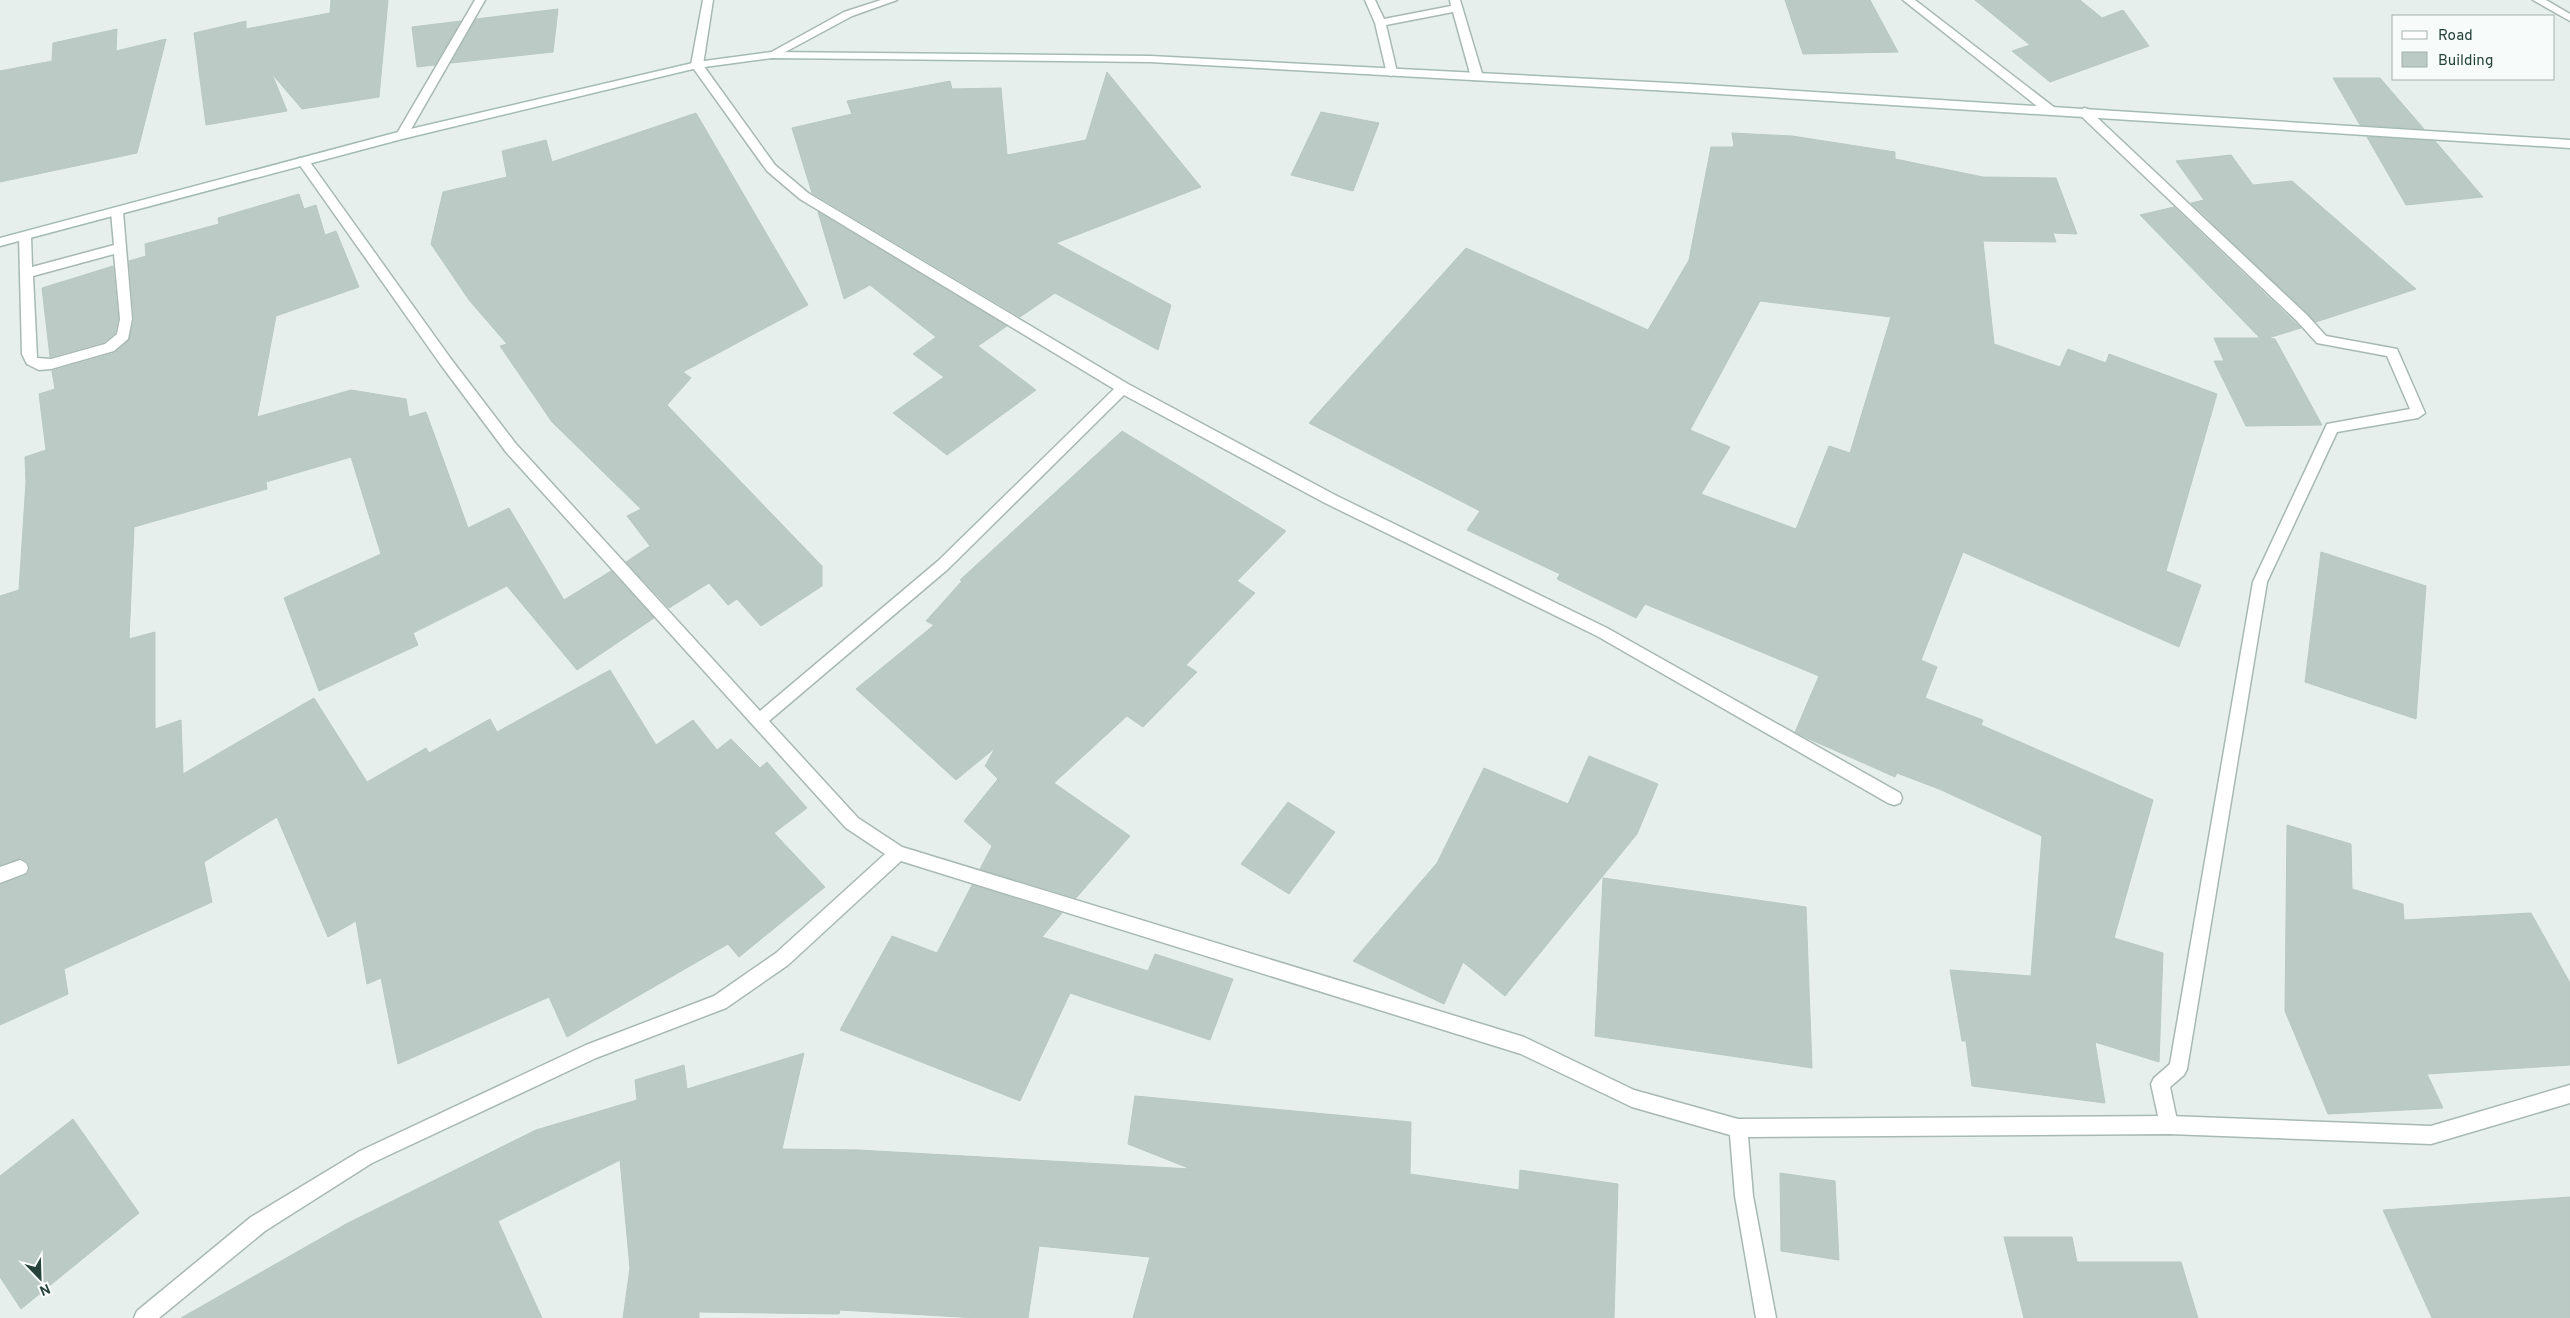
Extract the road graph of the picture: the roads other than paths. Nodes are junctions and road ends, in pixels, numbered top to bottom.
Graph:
1 (480, 0) edge
2 (708, 0) edge
3 (892, 0) edge
4 (1370, 0) edge
5 (1908, 0) edge
6 (2538, 0) edge
7 (1456, 4) edge
8 (2570, 18) edge
9 (1380, 23) junction
10 (772, 55) junction
11 (697, 65) junction
12 (1391, 72) junction
13 (1477, 77) junction
14 (2051, 111) junction
15 (2084, 112) junction
16 (402, 135) junction
17 (2570, 144) edge
18 (304, 161) junction
19 (117, 212) junction
20 (25, 236) junction
21 (0, 242) edge
22 (120, 248) junction
23 (26, 273) junction
24 (1123, 388) junction
25 (759, 721) junction
26 (1894, 798) dead end
27 (898, 853) junction
28 (20, 868) dead end
29 (0, 875) edge
30 (2570, 1094) edge
31 (2169, 1125) junction
32 (1738, 1128) junction
33 (144, 1318) edge
34 (1766, 1318) edge

1 - 16 street
2 - 11 street
3 - 10 street
4 - 9 street
5 - 14 street
6 - 8 street
7 - 9 street
7 - 13 street
9 - 12 street
10 - 11 street
10 - 12 street
11 - 16 street
11 - 24 street
12 - 13 street
13 - 14 street
14 - 15 street
15 - 17 street
15 - 31 street
16 - 18 street
18 - 19 street
18 - 25 street
19 - 20 street
19 - 22 street
20 - 21 street
20 - 23 street
22 - 23 street
22 - 23 street
24 - 25 street
24 - 26 street
25 - 27 street
27 - 32 street
27 - 33 street
28 - 29 street
30 - 31 street
31 - 32 street
32 - 34 street

